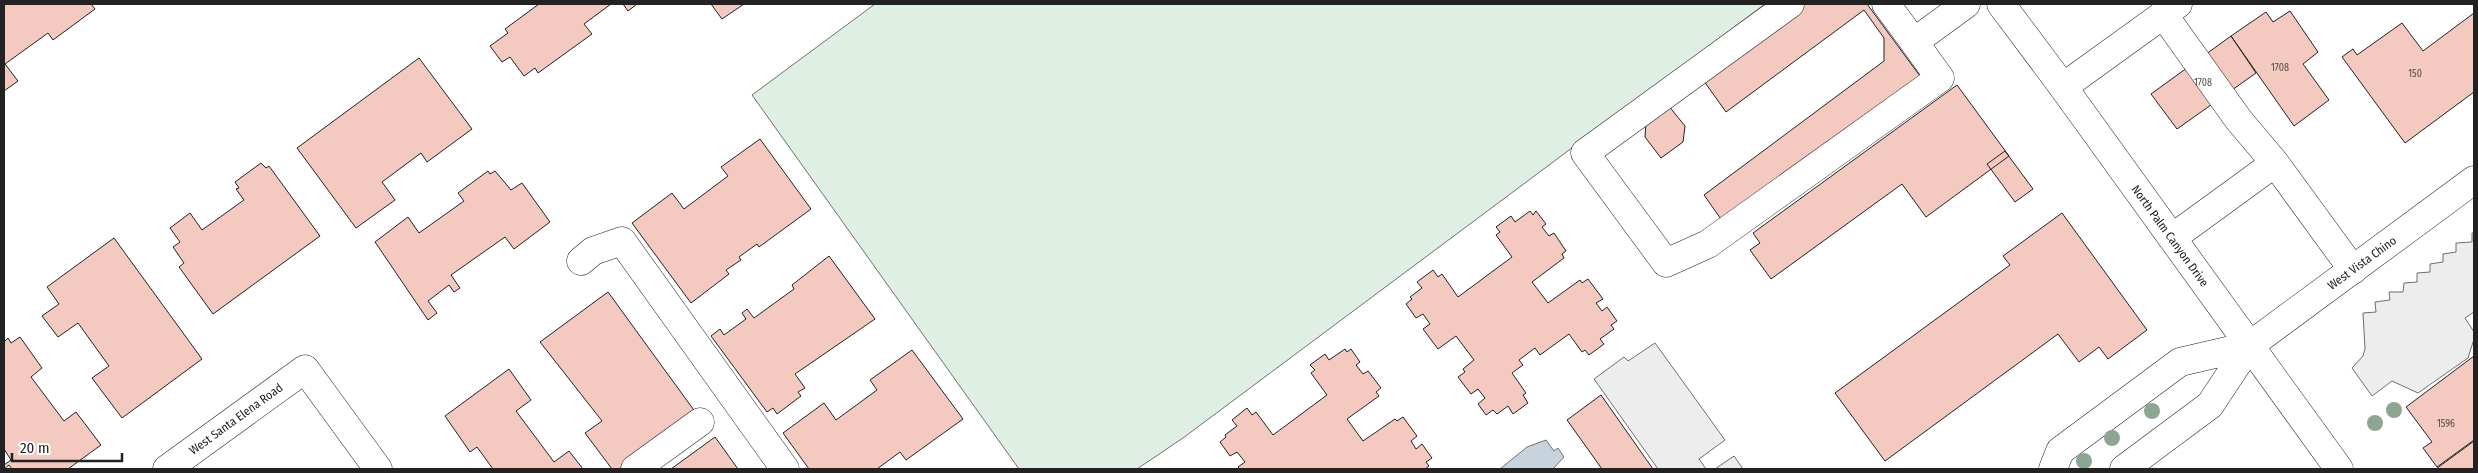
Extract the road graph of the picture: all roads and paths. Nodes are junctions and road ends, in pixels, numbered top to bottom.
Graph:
1 (1790, 4) edge
2 (1886, 4) edge
3 (1966, 4) edge
4 (2001, 4) edge
5 (2171, 9) edge
6 (1914, 42) junction
7 (2064, 87) junction
8 (2275, 163) junction
9 (2474, 180) edge
10 (2172, 238) junction
11 (581, 261) dead end
12 (2353, 270) junction
13 (2249, 346) junction
14 (700, 422) dead end
15 (167, 469) edge
16 (378, 469) edge
17 (635, 469) edge
18 (786, 469) edge
19 (2053, 469) edge
20 (2124, 469) edge
21 (2338, 469) edge

1 - 6 main road
2 - 6 main road
3 - 6 main road
4 - 7 main road, North Palm Canyon Drive
5 - 7 main road
5 - 8 main road
7 - 10 main road, North Palm Canyon Drive
8 - 10 main road
8 - 12 main road
9 - 12 main road, West Vista Chino
10 - 13 main road, North Palm Canyon Drive
11 - 18 main road
12 - 13 main road, West Vista Chino
13 - 19 main road, West Vista Chino
13 - 20 main road, West Vista Chino
13 - 21 main road, North Palm Canyon Drive
14 - 17 main road
15 - 16 main road, West Santa Elena Road

